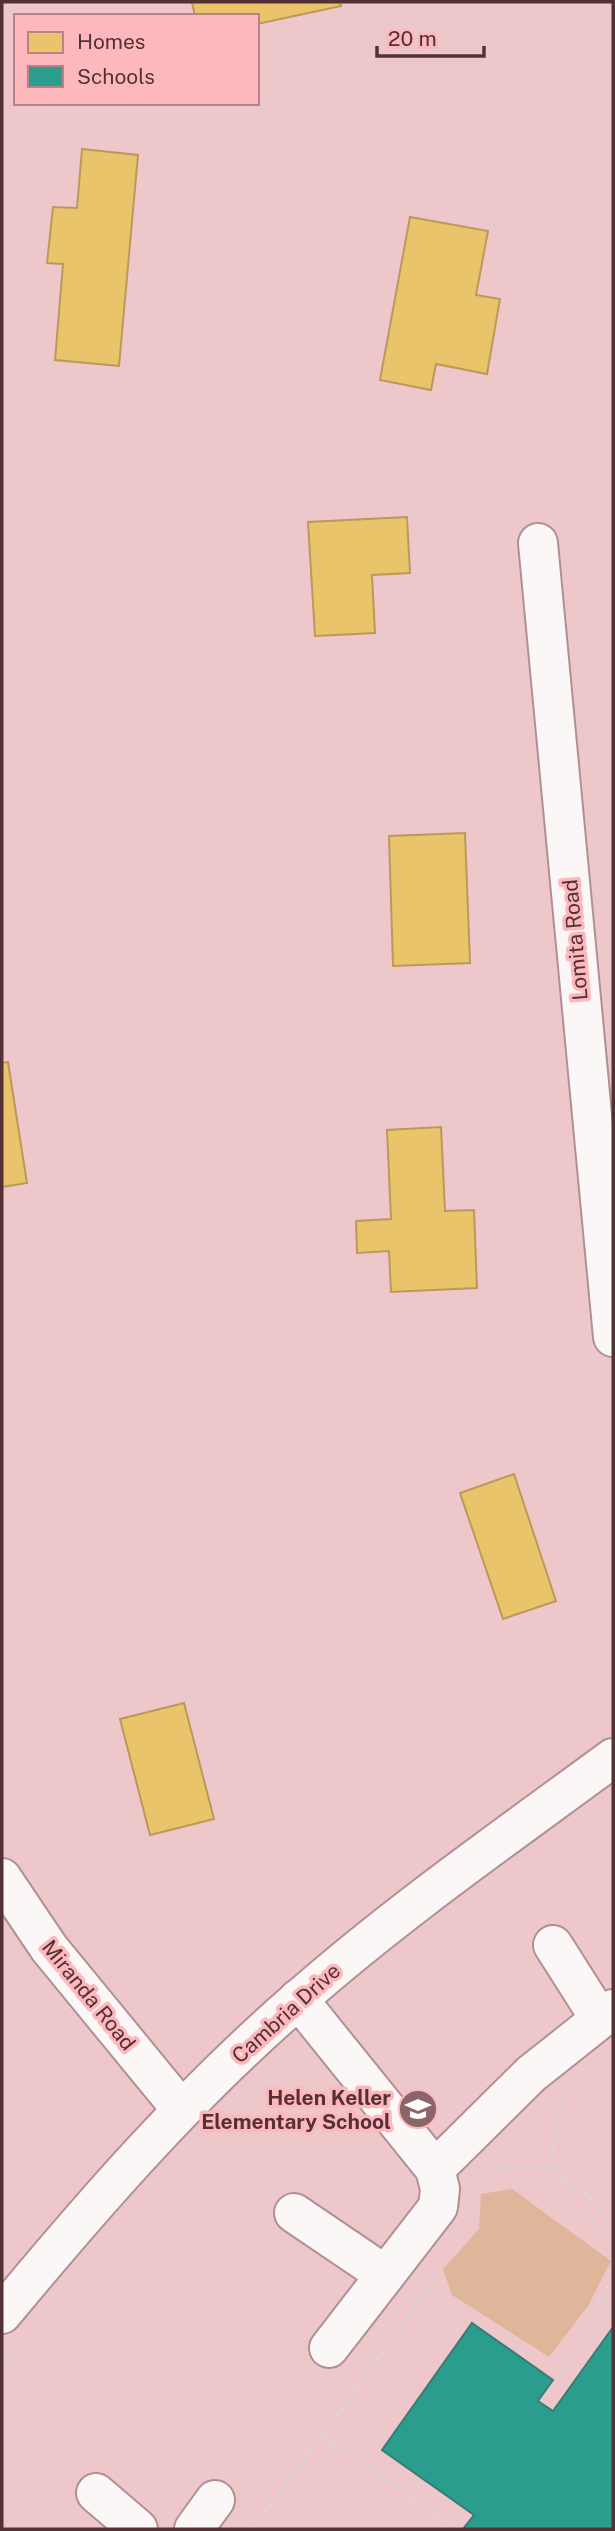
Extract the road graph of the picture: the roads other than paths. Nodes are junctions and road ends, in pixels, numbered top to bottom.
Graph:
1 (538, 543) dead end
2 (613, 1337) edge
3 (613, 1758) edge
4 (2, 1878) edge
5 (553, 1945) dead end
6 (298, 1999) junction
7 (607, 2014) edge
8 (181, 2109) junction
9 (447, 2158) junction
10 (294, 2213) dead end
11 (384, 2274) junction
12 (2, 2314) edge
13 (329, 2348) dead end
14 (96, 2493) dead end
15 (138, 2529) edge

1 - 2 street, Lomita Road
3 - 6 street, Cambria Drive
4 - 8 street, Miranda Road
5 - 7 street
6 - 8 street, Cambria Drive
6 - 9 street
7 - 9 street
8 - 12 street, Cambria Drive
9 - 11 street
10 - 11 street
11 - 13 street
14 - 15 street

